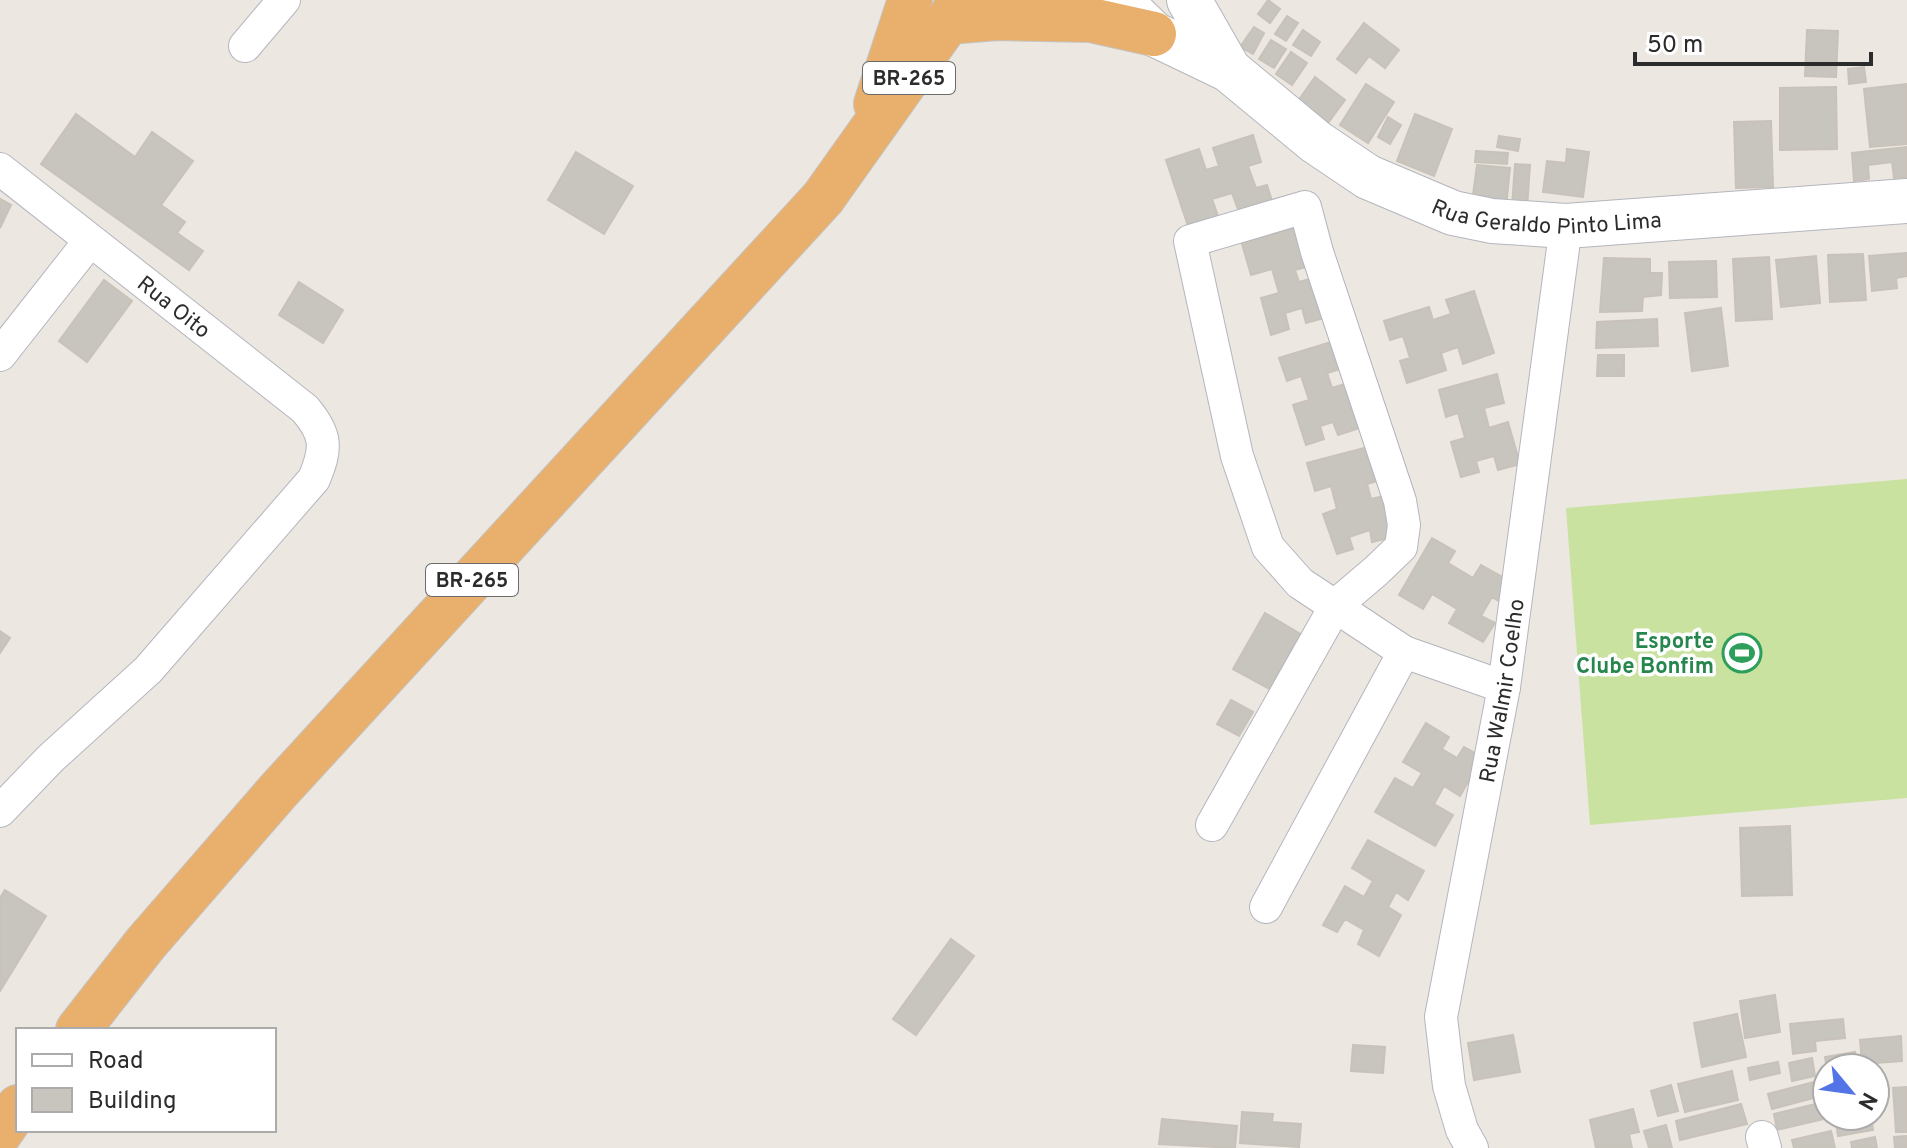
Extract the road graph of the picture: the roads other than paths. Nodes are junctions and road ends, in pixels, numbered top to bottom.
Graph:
1 (284, 0) edge
2 (910, 0) edge
3 (1119, 0) edge
4 (1189, 0) edge
5 (954, 11) edge
6 (1154, 34) junction
7 (245, 46) dead end
8 (1229, 70) junction
9 (869, 134) junction
10 (0, 169) edge
11 (1907, 201) edge
12 (1566, 226) junction
13 (89, 242) junction
14 (0, 355) edge
15 (1336, 605) junction
16 (1404, 652) junction
17 (1504, 687) junction
18 (0, 811) edge
19 (1212, 825) dead end
20 (1266, 907) dead end
21 (80, 1028) edge
22 (1472, 1148) edge

1 - 7 street
2 - 9 highway
3 - 6 main road
4 - 8 main road
5 - 6 highway
5 - 9 highway, BR-265
6 - 8 main road
8 - 12 main road, Rua Geraldo Pinto Lima
9 - 21 highway, BR-265
10 - 13 street, Rua Oito
11 - 12 main road, Rua Geraldo Pinto Lima
12 - 17 street, Rua Walmir Coelho
13 - 14 street
13 - 18 street, Rua Oito
15 - 15 street
15 - 16 street
15 - 19 street
16 - 17 street
16 - 20 street
17 - 22 street, Rua Walmir Coelho

